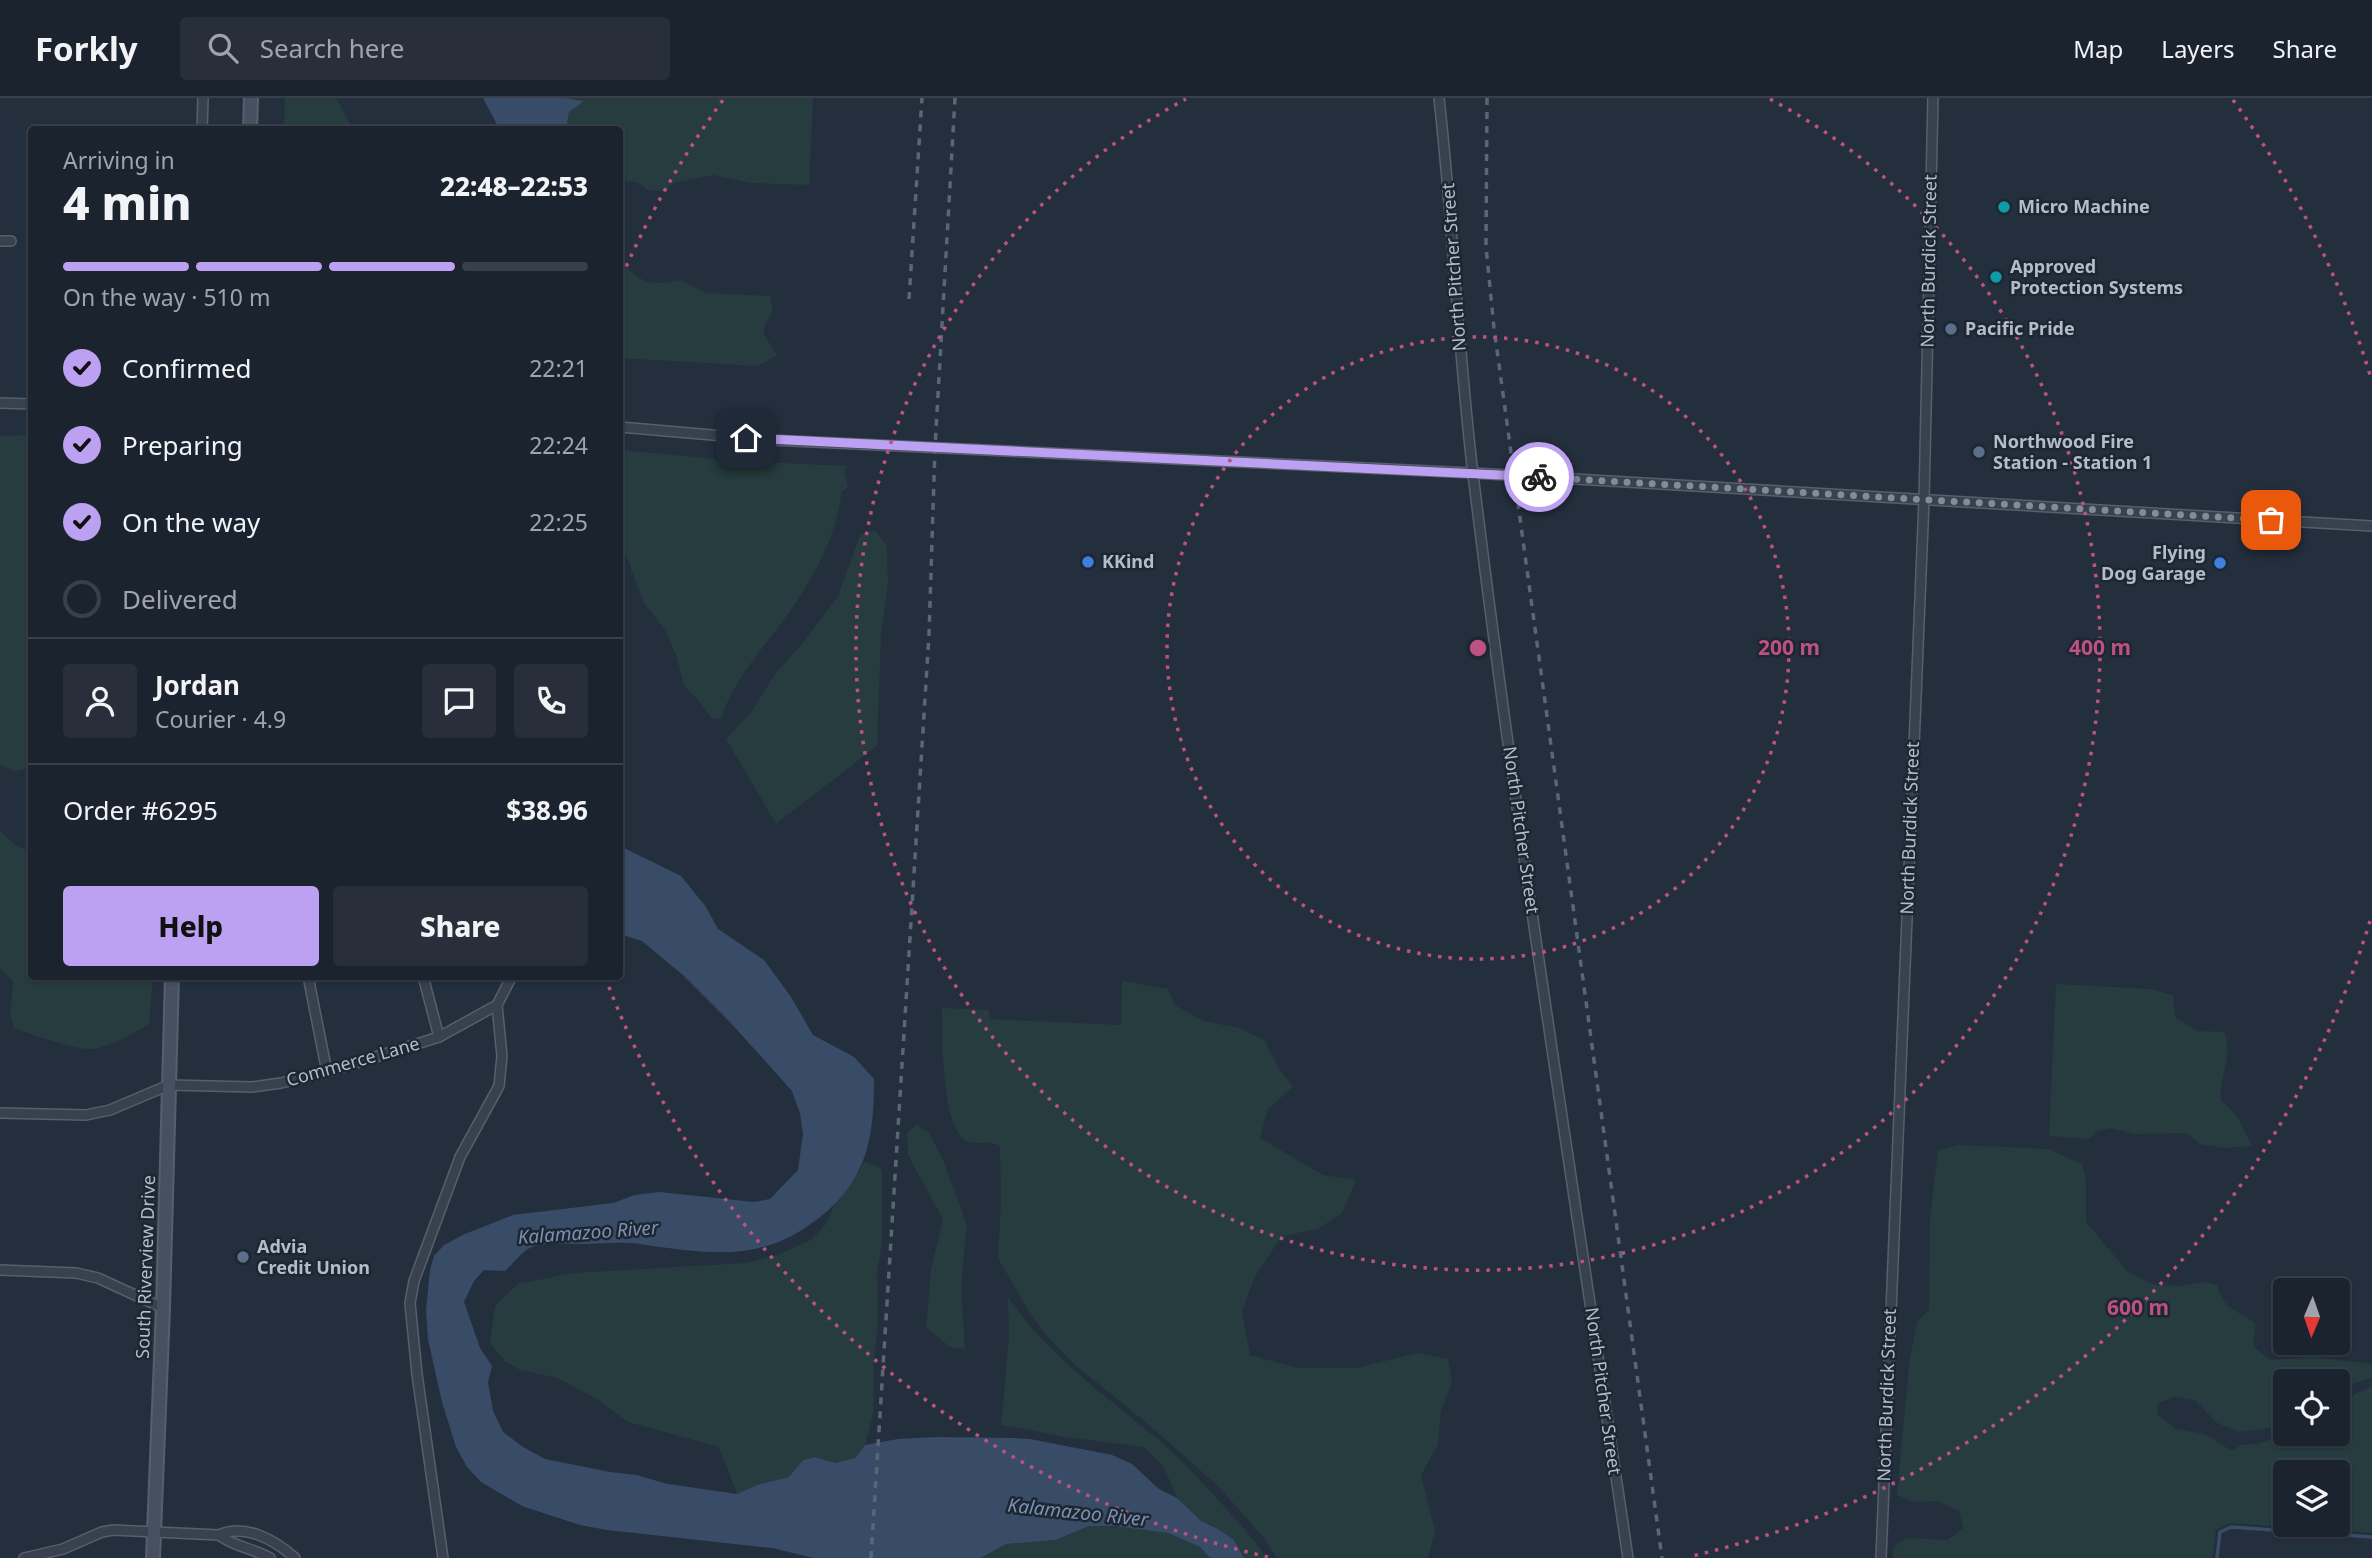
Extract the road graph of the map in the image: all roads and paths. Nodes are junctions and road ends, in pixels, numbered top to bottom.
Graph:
1 (203, 98) edge
2 (251, 98) edge
3 (1439, 98) edge
4 (1933, 98) edge
5 (202, 126) edge
6 (250, 126) edge
7 (0, 241) edge
8 (11, 242) dead end
9 (0, 404) edge
10 (28, 404) edge
11 (623, 427) edge
12 (1473, 473) junction
13 (1924, 500) junction
14 (2372, 526) edge
15 (172, 980) edge
16 (309, 980) edge
17 (424, 980) edge
18 (510, 980) edge
19 (497, 1005) junction
20 (439, 1037) junction
21 (327, 1072) junction
22 (169, 1085) junction
23 (0, 1113) edge
24 (0, 1270) edge
25 (163, 1308) junction
26 (154, 1532) junction
27 (219, 1535) junction
28 (24, 1558) edge
29 (153, 1558) edge
30 (270, 1558) edge
31 (295, 1558) edge
32 (443, 1558) edge
33 (1628, 1558) edge
34 (1881, 1558) edge

1 - 5 street
2 - 6 street
3 - 12 street, North Pitcher Street
4 - 13 street, North Burdick Street
7 - 8 street
9 - 10 street
11 - 12 street
12 - 13 street
12 - 33 street, North Pitcher Street
13 - 14 street
13 - 34 street, North Burdick Street
15 - 22 street, South Riverview Drive
16 - 21 street
17 - 20 street
18 - 19 street
19 - 20 street, Commerce Lane
19 - 32 street
20 - 21 street, Commerce Lane
21 - 22 street, Commerce Lane
22 - 23 street
22 - 25 street, South Riverview Drive
24 - 25 street
25 - 26 street, South Riverview Drive
26 - 27 street
26 - 28 street
26 - 29 street, South Riverview Drive
27 - 30 street
27 - 31 street

